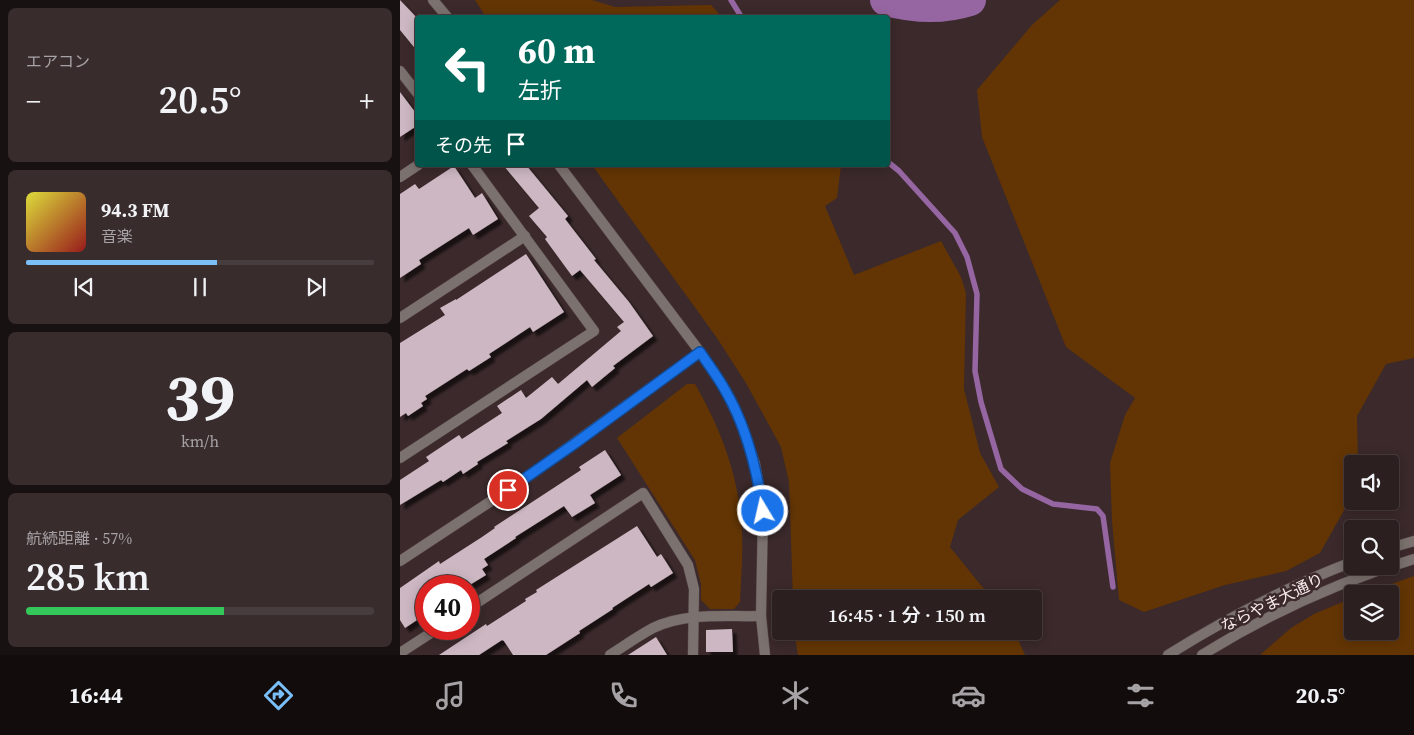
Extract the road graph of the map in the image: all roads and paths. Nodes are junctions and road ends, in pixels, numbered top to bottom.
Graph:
1 (433, 0) edge
2 (446, 15) edge
3 (400, 71) edge
4 (415, 90) edge
5 (415, 167) edge
6 (473, 167) edge
7 (561, 167) edge
8 (400, 177) edge
9 (525, 236) junction
10 (400, 318) edge
11 (700, 352) junction
12 (400, 458) edge
13 (1414, 541) edge
14 (1399, 545) edge
15 (1414, 559) edge
16 (400, 561) edge
17 (1344, 565) edge
18 (480, 601) edge
19 (761, 616) junction
20 (692, 618) junction
21 (420, 640) edge
22 (400, 653) edge
23 (610, 655) edge
24 (693, 655) edge
25 (765, 655) edge
26 (1168, 655) edge
27 (1202, 655) edge

1 - 2 street
3 - 4 street
5 - 8 street
6 - 9 street
7 - 11 street
9 - 10 street
9 - 12 street
11 - 16 street
11 - 19 street
13 - 14 street
15 - 27 street, ならやま大通り
17 - 26 street, ならやま大通り
18 - 20 street
19 - 20 street
19 - 25 street
20 - 23 street
20 - 24 street
21 - 22 street

